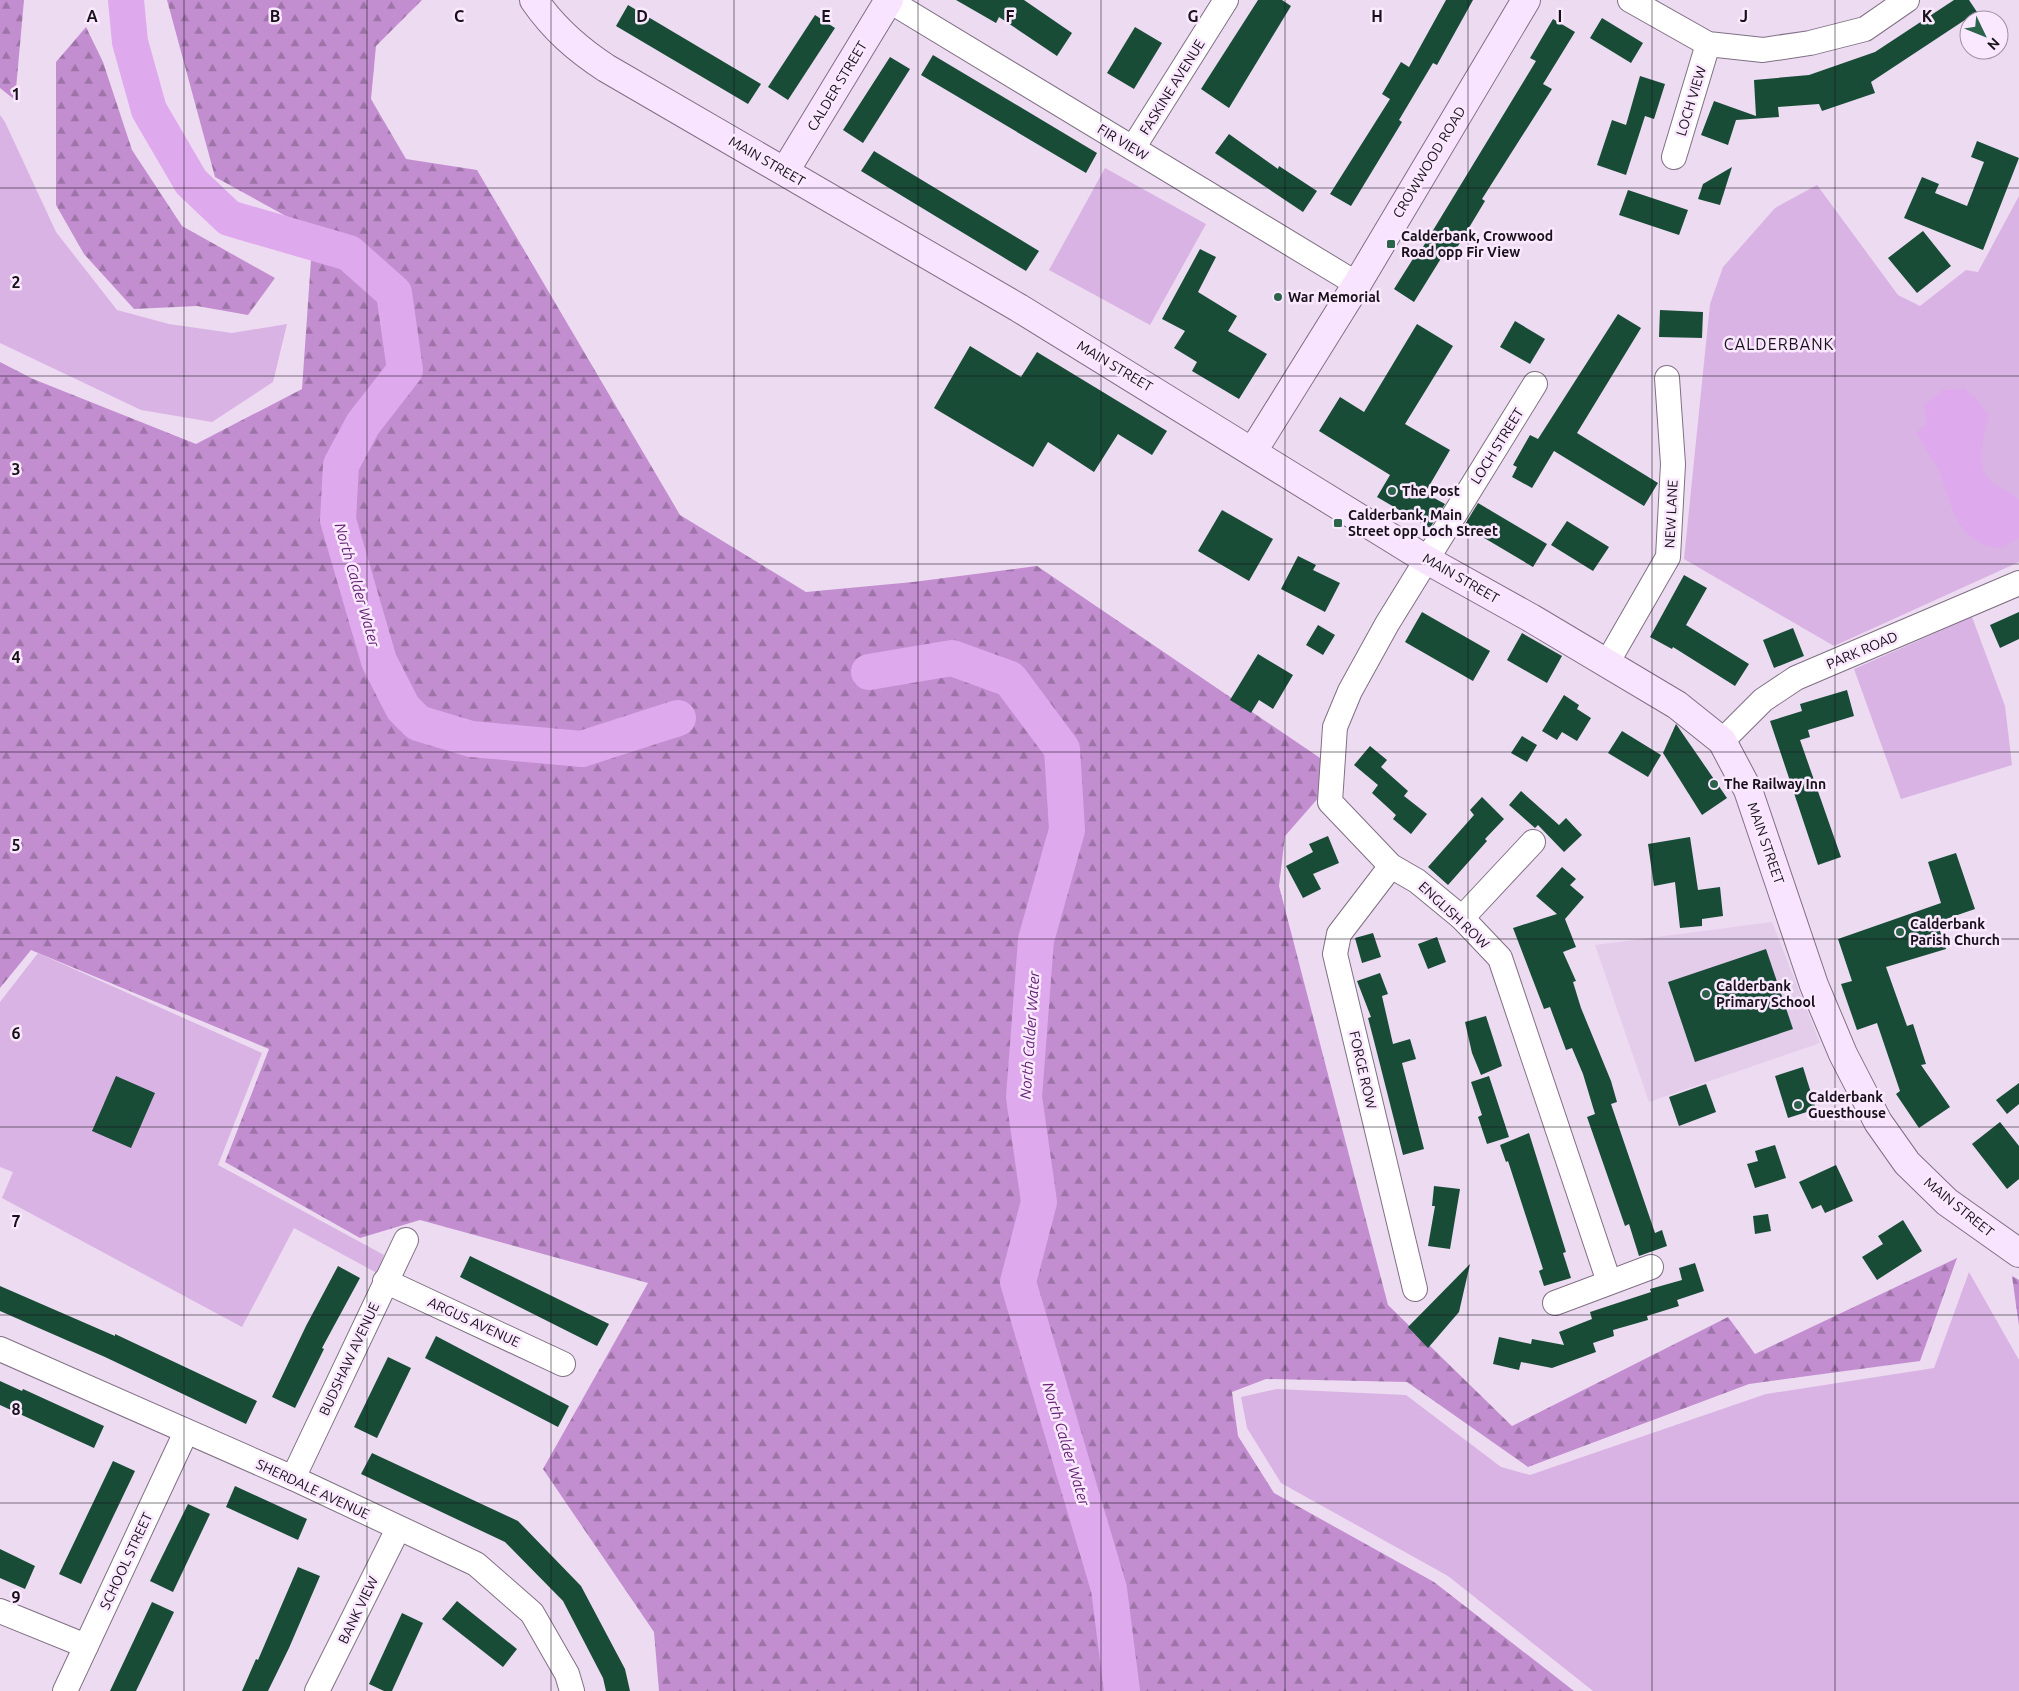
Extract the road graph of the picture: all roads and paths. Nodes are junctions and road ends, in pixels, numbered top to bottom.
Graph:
1 (534, 0) edge
2 (888, 0) edge
3 (1526, 0) edge
4 (1630, 0) edge
5 (1907, 0) edge
6 (1219, 3) edge
7 (1708, 44) junction
8 (1133, 148) junction
9 (1674, 157) dead end
10 (785, 171) junction
11 (1357, 284) junction
12 (1667, 378) dead end
13 (1535, 384) dead end
14 (1253, 451) junction
15 (1427, 560) junction
16 (2019, 583) edge
17 (1607, 663) junction
18 (1722, 741) junction
19 (1533, 842) dead end
20 (1391, 866) junction
21 (1462, 918) junction
22 (406, 1240) dead end
23 (2019, 1253) edge
24 (1651, 1267) dead end
25 (385, 1281) junction
26 (1609, 1282) junction
27 (1415, 1289) dead end
28 (1555, 1302) dead end
29 (0, 1349) edge
30 (563, 1364) dead end
31 (186, 1432) junction
32 (293, 1478) junction
33 (398, 1528) junction
34 (0, 1611) edge
35 (86, 1646) junction
36 (65, 1691) edge
37 (317, 1691) edge
38 (572, 1691) edge

1 - 10 main road, MAIN STREET
2 - 8 street, FIR VIEW
2 - 10 main road, CALDER STREET
3 - 11 main road, CROWWOOD ROAD
4 - 7 street
5 - 7 street
6 - 8 street, FASKINE AVENUE
7 - 9 street, LOCH VIEW
8 - 11 street, FIR VIEW
10 - 14 main road, MAIN STREET
11 - 14 main road, CROWWOOD ROAD
12 - 17 street, NEW LANE
13 - 15 street, LOCH STREET
14 - 15 main road, MAIN STREET
15 - 17 main road, MAIN STREET
15 - 20 street, ENGLISH ROW
16 - 18 street, PARK ROAD
17 - 18 main road, MAIN STREET
18 - 23 main road, MAIN STREET
19 - 21 street
20 - 21 street, ENGLISH ROW
20 - 27 street, FORGE ROW
21 - 26 street, ENGLISH ROW
22 - 25 street, BUDSHAW AVENUE
24 - 26 street
25 - 30 street, ARGUS AVENUE
25 - 32 street, BUDSHAW AVENUE
26 - 28 street
29 - 31 street, SHERDALE AVENUE
31 - 32 street, SHERDALE AVENUE
31 - 35 street, SCHOOL STREET
32 - 33 street, SHERDALE AVENUE
33 - 37 street, BANK VIEW
33 - 38 street, SHERDALE AVENUE
34 - 35 street
35 - 36 street, SCHOOL STREET

